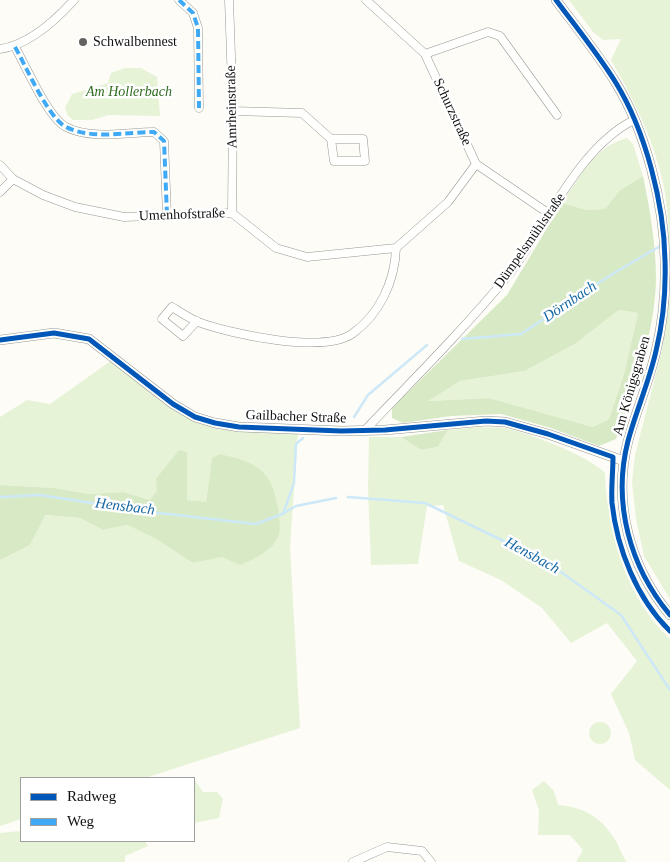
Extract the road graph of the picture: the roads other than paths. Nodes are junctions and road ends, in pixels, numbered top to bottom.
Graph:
1 (74, 0) edge
2 (179, 0) edge
3 (229, 0) edge
4 (366, 0) edge
5 (556, 0) edge
6 (376, 3) edge
7 (15, 47) junction
8 (0, 49) edge
9 (426, 54) junction
10 (199, 108) dead end
11 (233, 111) junction
12 (557, 116) dead end
13 (634, 120) junction
14 (331, 139) junction
15 (476, 164) junction
16 (0, 165) edge
17 (13, 178) junction
18 (0, 192) edge
19 (232, 213) junction
20 (548, 213) junction
21 (167, 216) junction
22 (396, 248) junction
23 (196, 321) dead end
24 (0, 340) edge
25 (366, 429) junction
26 (624, 461) junction
27 (670, 615) edge
28 (353, 862) edge
29 (431, 862) edge

1 - 7 street
2 - 10 street
3 - 11 street, Amrheinstraße
4 - 6 street, Schurzstraße
5 - 13 street, Am Königsgraben
6 - 9 street, Schurzstraße
7 - 8 street
7 - 21 street
9 - 12 street
9 - 15 street, Schurzstraße
11 - 14 street
11 - 19 street, Amrheinstraße
13 - 20 street, Dümpelsmühlstraße
13 - 26 street, Am Königsgraben
14 - 14 street
15 - 20 street
15 - 22 street
16 - 17 street, Umenhofstraße
17 - 18 street
17 - 21 street, Umenhofstraße
19 - 21 street, Umenhofstraße
19 - 22 street, Umenhofstraße
20 - 25 street, Dümpelsmühlstraße
22 - 23 street
24 - 25 street, Gailbacher Straße
25 - 26 street, Gailbacher Straße
26 - 27 street, Am Königsgraben
28 - 29 street

